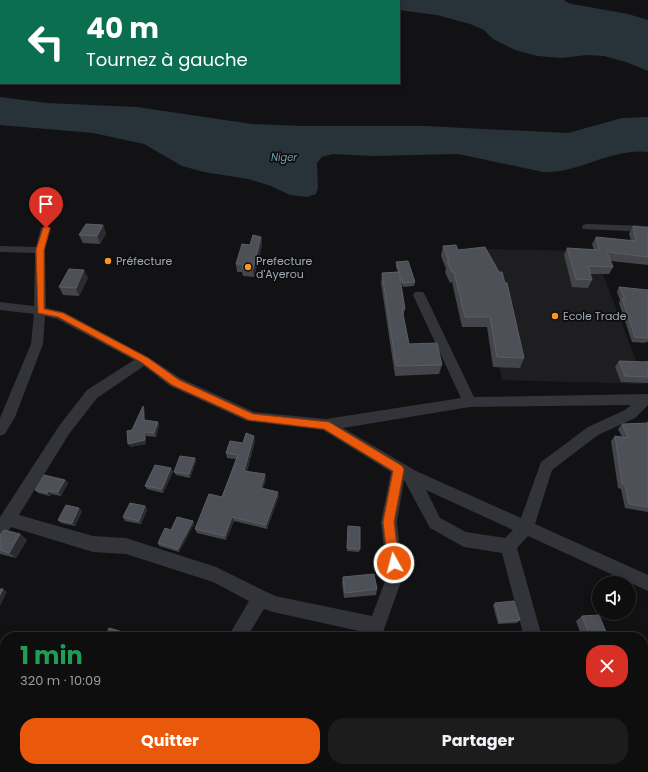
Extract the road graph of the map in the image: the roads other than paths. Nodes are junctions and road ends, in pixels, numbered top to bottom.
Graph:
1 (587, 227) dead end
2 (46, 228) dead end
3 (648, 229) edge
4 (0, 249) edge
5 (40, 250) junction
6 (419, 295) dead end
7 (0, 306) edge
8 (40, 311) junction
9 (144, 360) junction
10 (647, 399) edge
11 (470, 402) junction
12 (4, 418) edge
13 (326, 425) junction
14 (0, 430) edge
15 (405, 473) junction
16 (4, 524) edge
17 (526, 527) junction
18 (508, 546) junction
19 (648, 583) edge
20 (261, 598) junction
21 (380, 631) edge
22 (240, 632) edge
23 (532, 632) edge

1 - 3 street
2 - 5 street
4 - 5 street
5 - 8 street
6 - 11 street
7 - 8 street
8 - 9 street
8 - 12 street
9 - 13 street
9 - 16 street
10 - 11 street
10 - 17 street
11 - 13 street
12 - 14 street
13 - 15 street
15 - 17 street
15 - 18 street
15 - 21 street
16 - 20 street
17 - 18 street
17 - 19 street
18 - 23 street
20 - 21 street
20 - 22 street

